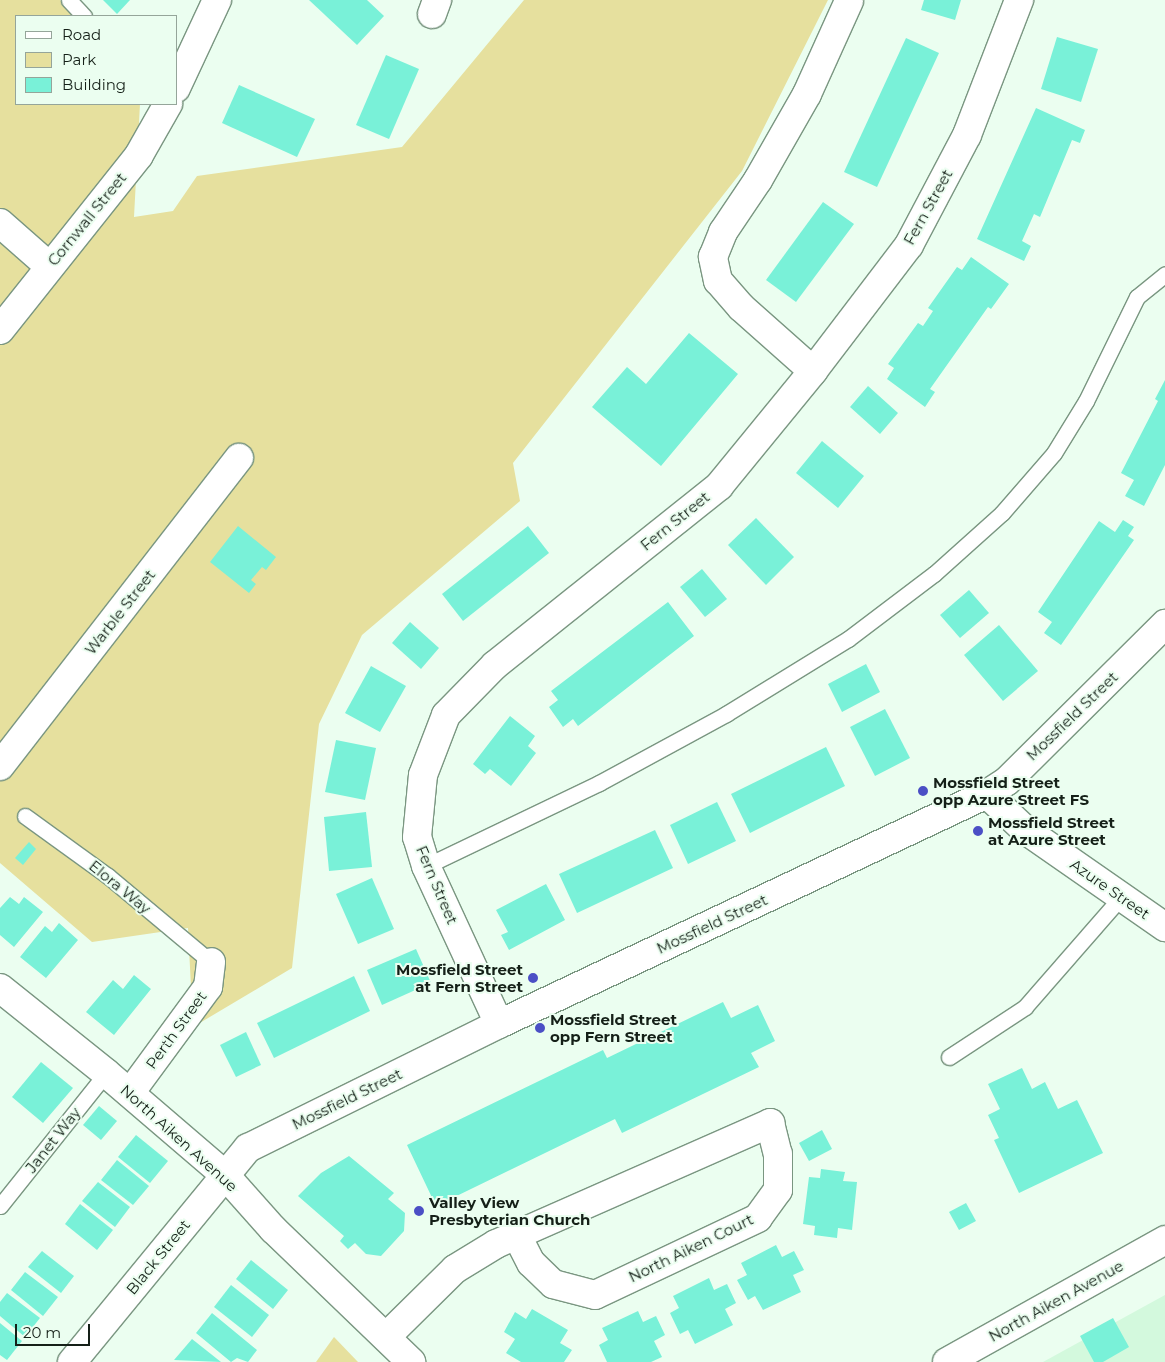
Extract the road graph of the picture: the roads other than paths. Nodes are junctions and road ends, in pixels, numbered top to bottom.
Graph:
1 (69, 0) edge
2 (217, 0) edge
3 (1019, 0) edge
4 (849, 1) edge
5 (83, 15) edge
6 (178, 81) edge
7 (167, 105) edge
8 (0, 223) edge
9 (49, 266) junction
10 (1165, 274) edge
11 (0, 330) edge
12 (813, 371) junction
13 (239, 458) dead end
14 (1165, 624) edge
15 (0, 766) edge
16 (987, 794) junction
17 (25, 816) dead end
18 (426, 866) junction
19 (1120, 898) junction
20 (1165, 927) edge
21 (211, 962) joint
22 (0, 988) edge
23 (499, 1024) junction
24 (949, 1057) dead end
25 (106, 1073) junction
26 (130, 1093) junction
27 (224, 1174) junction
28 (0, 1206) edge
29 (517, 1235) junction
30 (1165, 1240) edge
31 (386, 1337) junction
32 (72, 1362) edge
33 (411, 1362) edge
34 (947, 1362) edge

1 - 5 lane
2 - 6 street
3 - 12 street, Fern Street
4 - 12 street
7 - 9 street, Cornwall Street
8 - 9 street
9 - 11 street, Cornwall Street
10 - 18 lane
12 - 18 street, Fern Street
13 - 15 street, Warble Street
14 - 16 street, Mossfield Street
16 - 19 street, Azure Street
16 - 23 street, Mossfield Street
17 - 21 lane, Elora Way
18 - 23 street, Fern Street
19 - 20 street, Azure Street
19 - 24 lane
21 - 26 street, Perth Street
22 - 25 street, North Aiken Avenue
23 - 27 street, Mossfield Street
25 - 26 street, North Aiken Avenue
25 - 28 lane, Janet Way
26 - 27 street, North Aiken Avenue
27 - 31 street, North Aiken Avenue
27 - 32 street, Black Street
29 - 29 street, North Aiken Court
29 - 31 street, North Aiken Court
30 - 34 street, North Aiken Avenue
31 - 33 street, North Aiken Avenue

